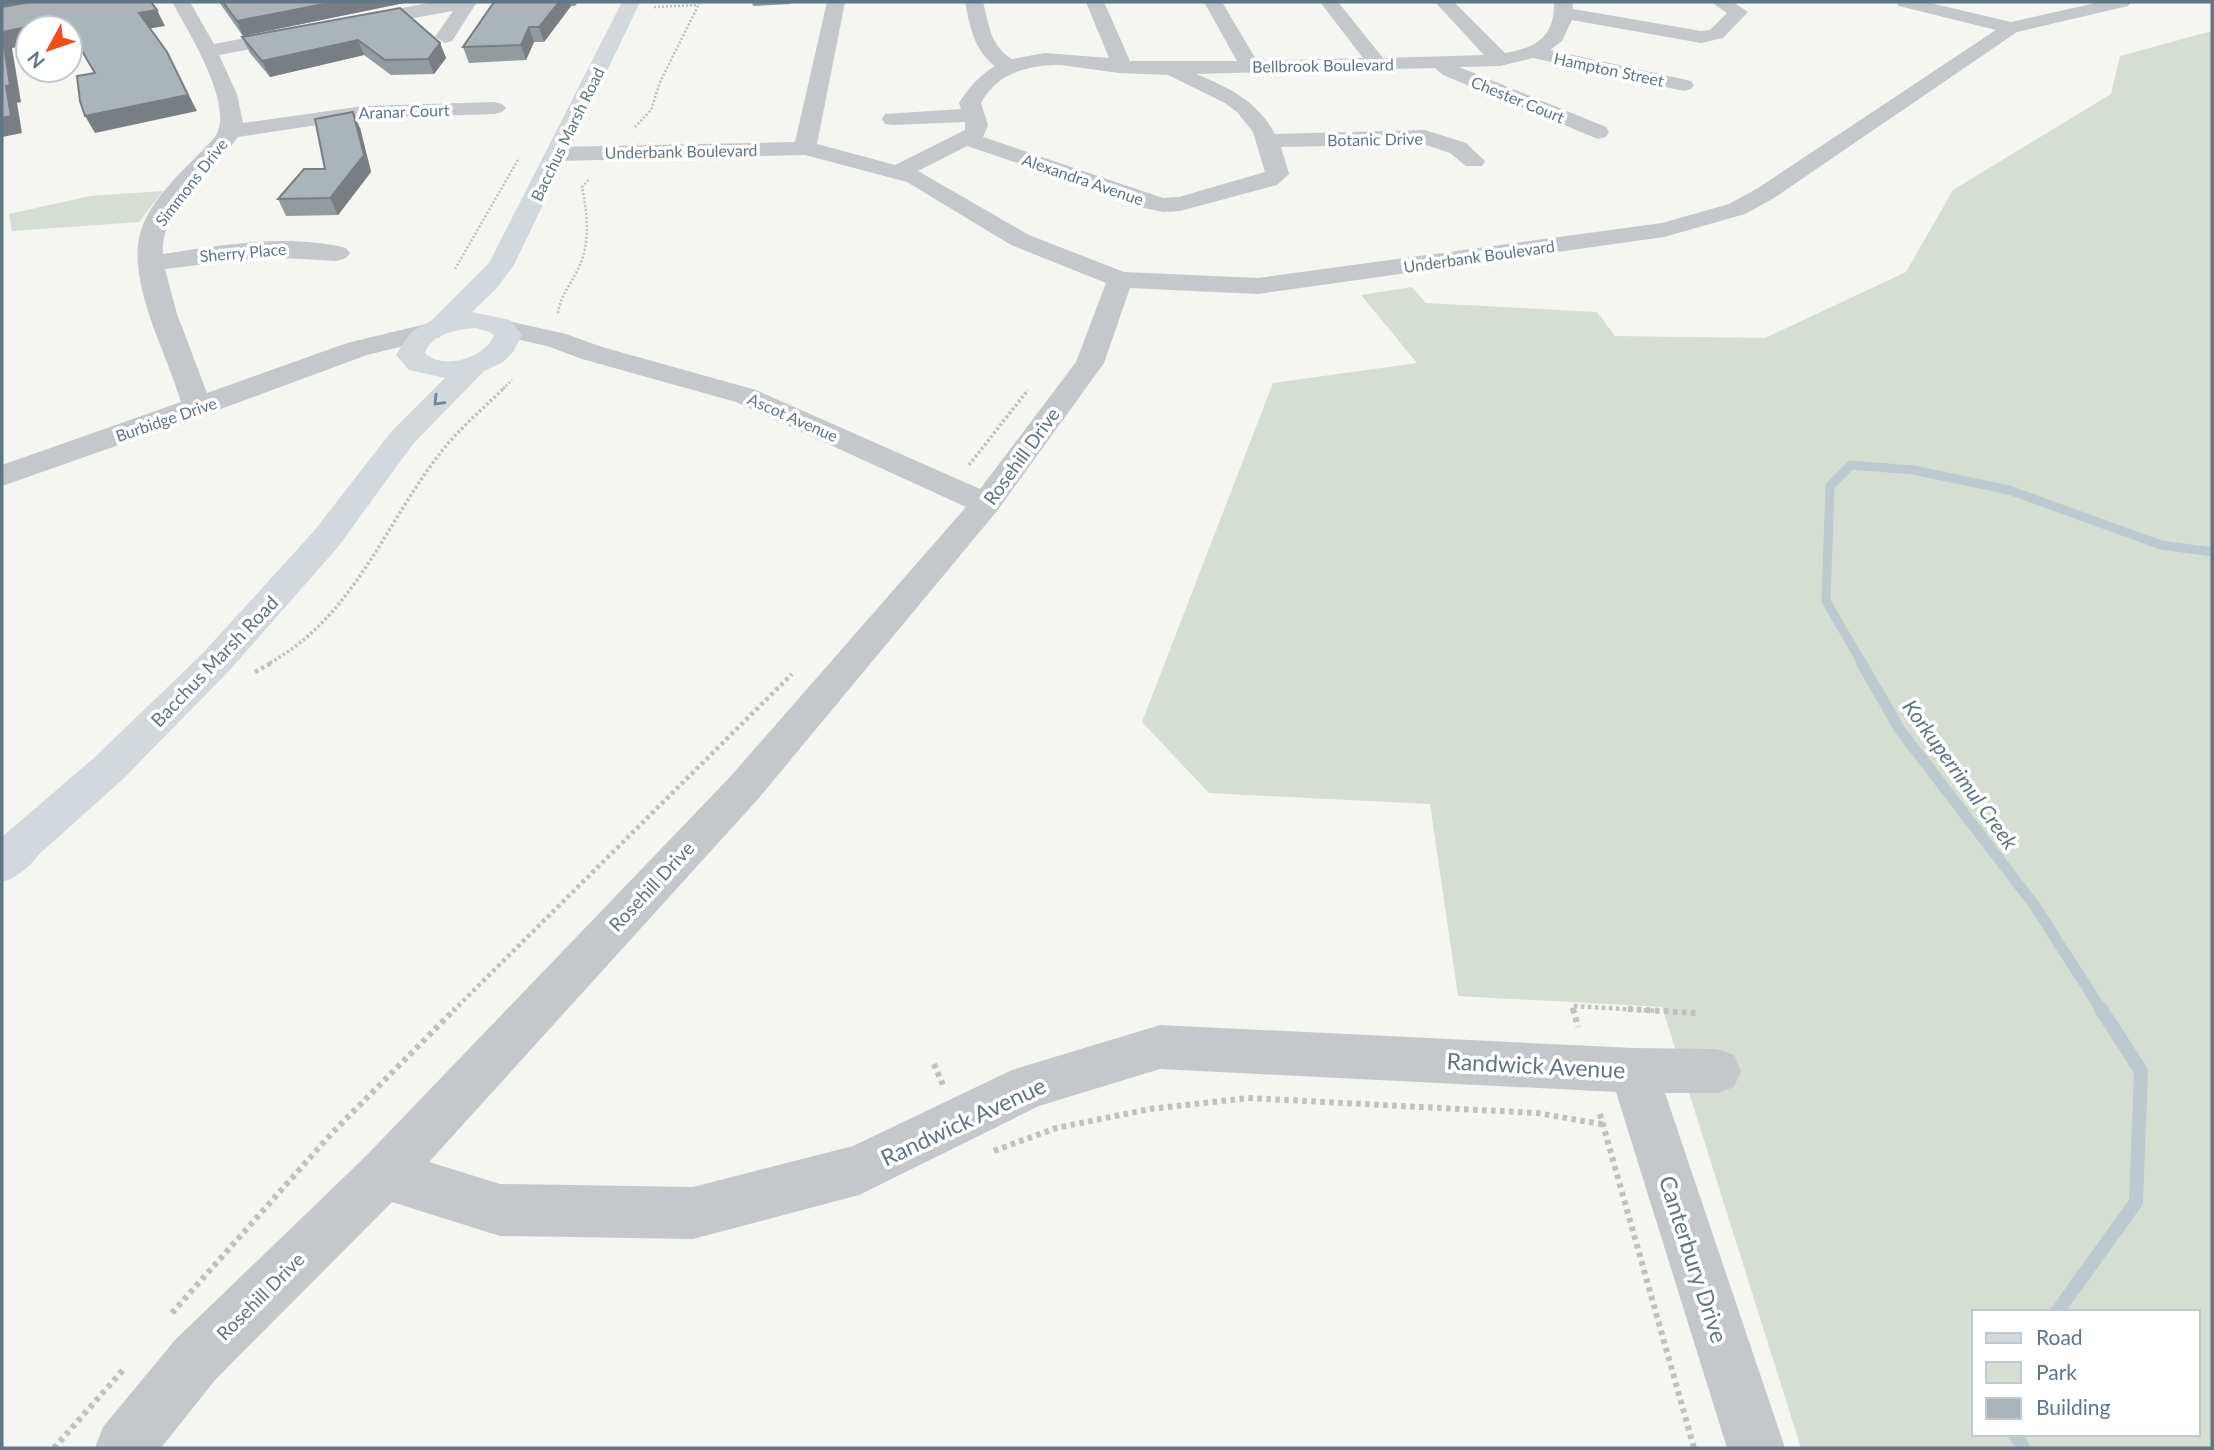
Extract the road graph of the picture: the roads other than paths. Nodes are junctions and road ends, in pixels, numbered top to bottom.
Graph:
1 (181, 2) edge
2 (836, 2) edge
3 (974, 2) edge
4 (1095, 2) edge
5 (1213, 2) edge
6 (1329, 2) edge
7 (1444, 2) edge
8 (1720, 2) edge
9 (1905, 2) edge
10 (2122, 2) edge
11 (467, 4) edge
12 (630, 5) edge
13 (1564, 8) edge
14 (2011, 28) junction
15 (445, 37) dead end
16 (207, 51) junction
17 (1535, 53) junction
18 (1048, 59) junction
19 (1500, 60) junction
20 (1440, 62) junction
21 (1377, 63) junction
22 (1250, 66) junction
23 (1011, 67) junction
24 (1119, 67) junction
25 (1159, 69) junction
26 (1684, 85) dead end
27 (973, 106) junction
28 (495, 108) dead end
29 (893, 119) dead end
30 (231, 131) junction
31 (1598, 132) dead end
32 (1270, 141) junction
33 (976, 142) junction
34 (805, 148) junction
35 (557, 153) junction
36 (1474, 161) dead end
37 (907, 174) junction
38 (337, 253) dead end
39 (150, 264) junction
40 (501, 265) junction
41 (1120, 280) junction
42 (502, 327) junction
43 (436, 328) junction
44 (592, 353) junction
45 (329, 360) junction
46 (482, 361) junction
47 (417, 363) junction
48 (197, 408) junction
49 (402, 438) junction
50 (2, 476) edge
51 (970, 496) junction
52 (10, 856) edge
53 (1633, 1070) junction
54 (1717, 1071) dead end
55 (384, 1174) junction
56 (124, 1448) edge
57 (1756, 1448) edge

1 - 16 street, Simmons Drive
2 - 34 street
3 - 23 street
4 - 24 street
5 - 22 street
6 - 21 street
7 - 19 street
8 - 13 street
9 - 14 street
10 - 14 street, Underbank Boulevard
11 - 15 street
11 - 16 street
12 - 35 main road, Bacchus Marsh Road
13 - 17 street
14 - 41 street, Underbank Boulevard
16 - 30 street, Simmons Drive
17 - 19 street, Bellbrook Boulevard
17 - 26 street, Hampton Street
18 - 23 street, Bellbrook Boulevard
18 - 24 street, Bellbrook Boulevard
18 - 27 street
19 - 20 street, Bellbrook Boulevard
20 - 21 street, Bellbrook Boulevard
20 - 31 street, Chester Court
21 - 22 street, Bellbrook Boulevard
22 - 25 street, Bellbrook Boulevard
23 - 27 street, Bellbrook Boulevard
24 - 25 street, Bellbrook Boulevard
25 - 32 street, Alexandra Avenue
27 - 29 street
27 - 33 street
28 - 30 street, Aranar Court
30 - 39 street, Simmons Drive
32 - 33 street, Alexandra Avenue
32 - 36 street, Botanic Drive
33 - 37 street
34 - 35 street, Underbank Boulevard
34 - 37 street, Underbank Boulevard
35 - 40 main road, Bacchus Marsh Road
37 - 41 street, Underbank Boulevard
38 - 39 street, Sherry Place
39 - 48 street, Simmons Drive
40 - 42 main road, Bacchus Marsh Road
40 - 43 main road, Bacchus Marsh Road
41 - 51 street, Rosehill Drive
42 - 43 main road
42 - 44 street
42 - 46 main road, Bacchus Marsh Road
43 - 45 street, Burbidge Drive
43 - 47 main road, Bacchus Marsh Road
44 - 46 street
44 - 51 street, Ascot Avenue
45 - 47 street, Burbidge Drive
45 - 48 street, Burbidge Drive
46 - 47 main road
46 -> 49 main road, Bacchus Marsh Road
47 - 49 main road, Bacchus Marsh Road
48 - 50 street, Burbidge Drive
49 - 52 main road, Bacchus Marsh Road
51 - 55 street, Rosehill Drive
53 - 54 street, Randwick Avenue
53 - 55 street, Randwick Avenue
53 - 57 street, Canterbury Drive
55 - 56 street, Rosehill Drive

